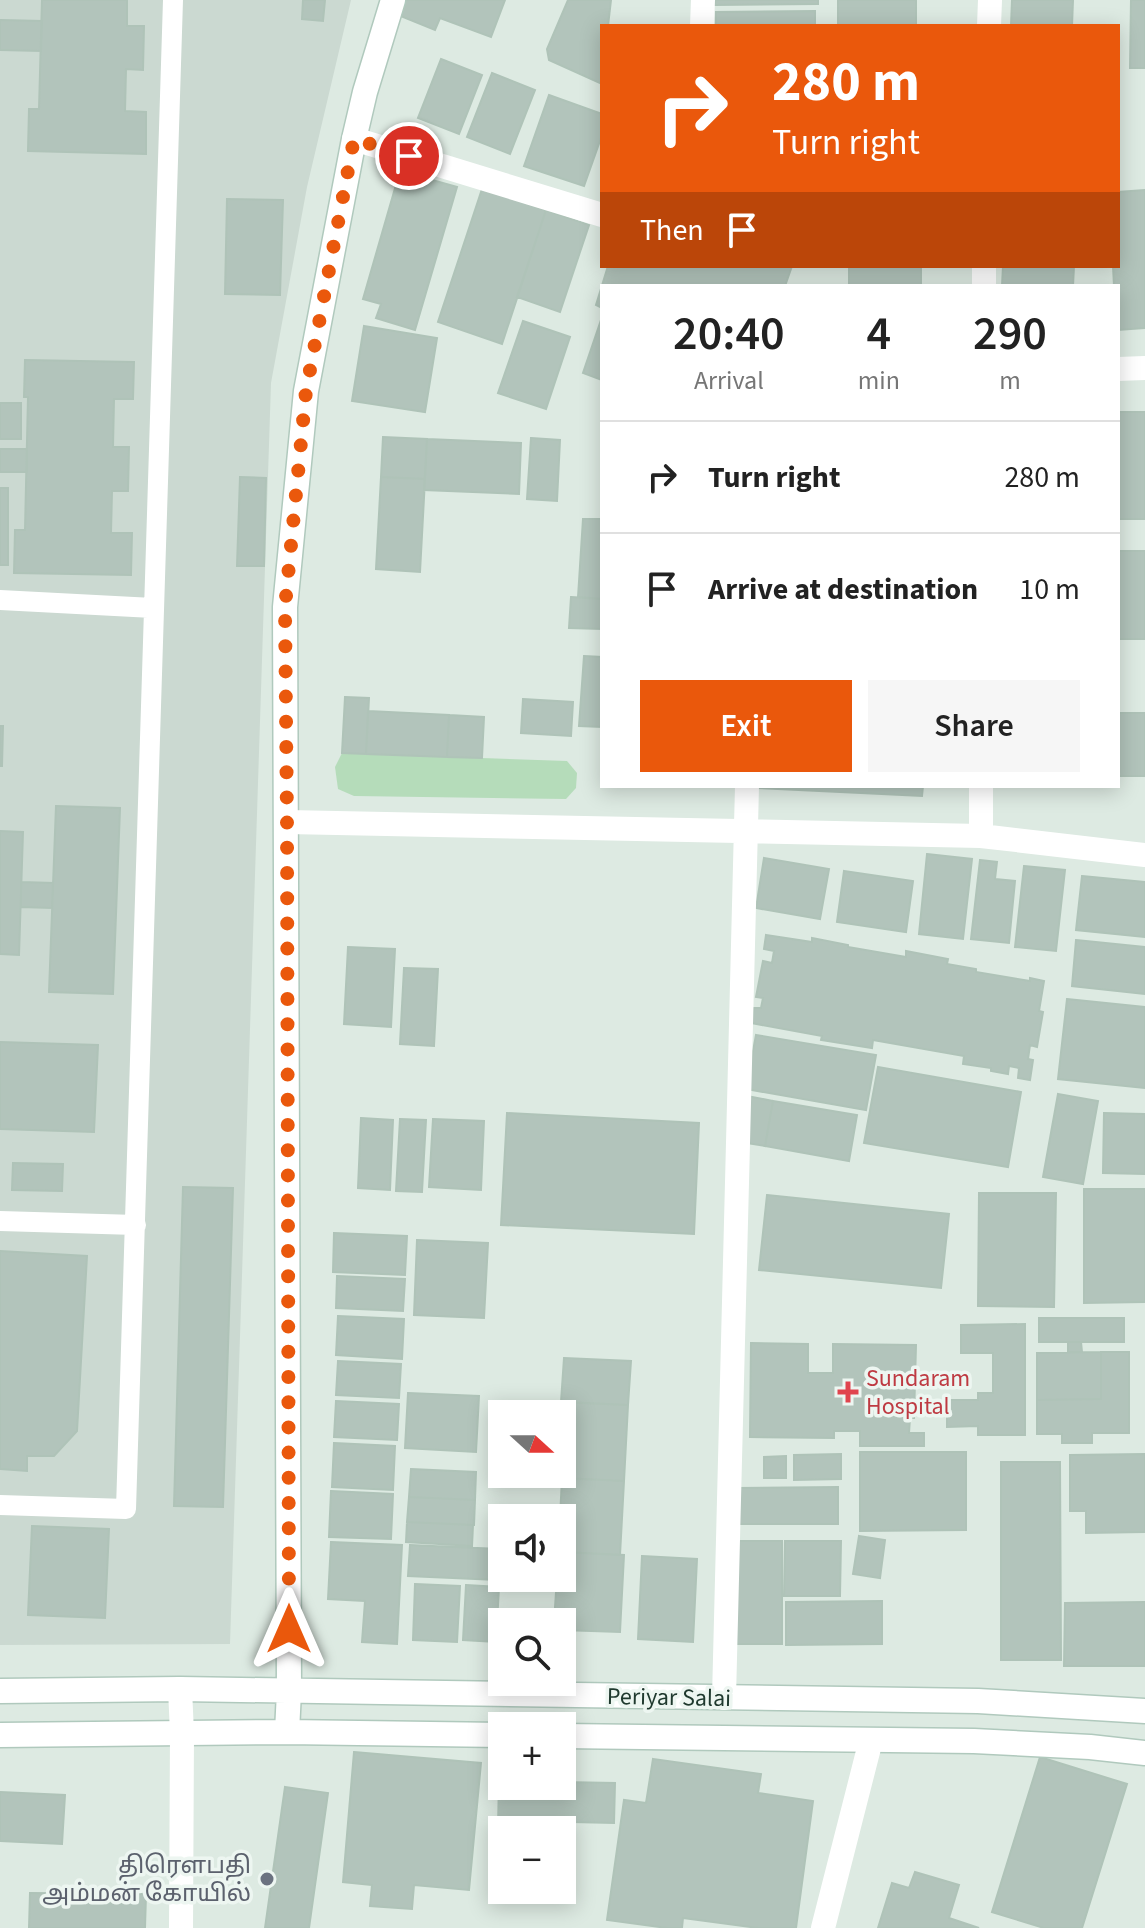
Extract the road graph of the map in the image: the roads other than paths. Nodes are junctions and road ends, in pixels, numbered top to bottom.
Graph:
1 (173, 0) edge
2 (393, 0) edge
3 (703, 0) edge
4 (990, 0) edge
5 (702, 24) edge
6 (989, 24) edge
7 (354, 139) junction
8 (600, 214) edge
9 (1145, 368) edge
10 (1120, 369) edge
11 (0, 600) edge
12 (153, 608) junction
13 (747, 788) edge
14 (981, 788) edge
15 (287, 822) junction
16 (746, 831) junction
17 (981, 836) junction
18 (1145, 855) edge
19 (0, 1221) edge
20 (136, 1225) junction
21 (0, 1505) edge
22 (180, 1689) junction
23 (0, 1691) edge
24 (289, 1691) junction
25 (724, 1698) junction
26 (1145, 1711) edge
27 (287, 1732) junction
28 (182, 1733) junction
29 (0, 1735) edge
30 (488, 1735) edge
31 (576, 1736) edge
32 (871, 1740) junction
33 (1145, 1753) edge
34 (181, 1928) edge
35 (823, 1928) edge

1 - 12 lane
2 - 7 main road
3 - 5 main road
4 - 6 main road
7 - 8 main road
7 - 15 main road
9 - 10 main road
11 - 12 lane
12 - 20 lane
13 - 16 main road
14 - 17 main road
15 - 16 main road
15 - 24 main road
16 - 17 main road
16 - 25 main road
17 - 18 main road
19 - 20 lane
20 - 21 lane
22 - 23 main road, Periyar Salai
22 - 24 main road, Periyar Salai
22 - 28 main road
24 - 25 main road, Periyar Salai
24 - 27 main road
25 - 26 main road, Periyar Salai
27 - 28 main road
27 - 30 main road
28 - 29 main road
28 - 34 main road
31 - 32 main road, Periyar Salai
32 - 33 main road, Periyar Salai
32 - 35 main road

